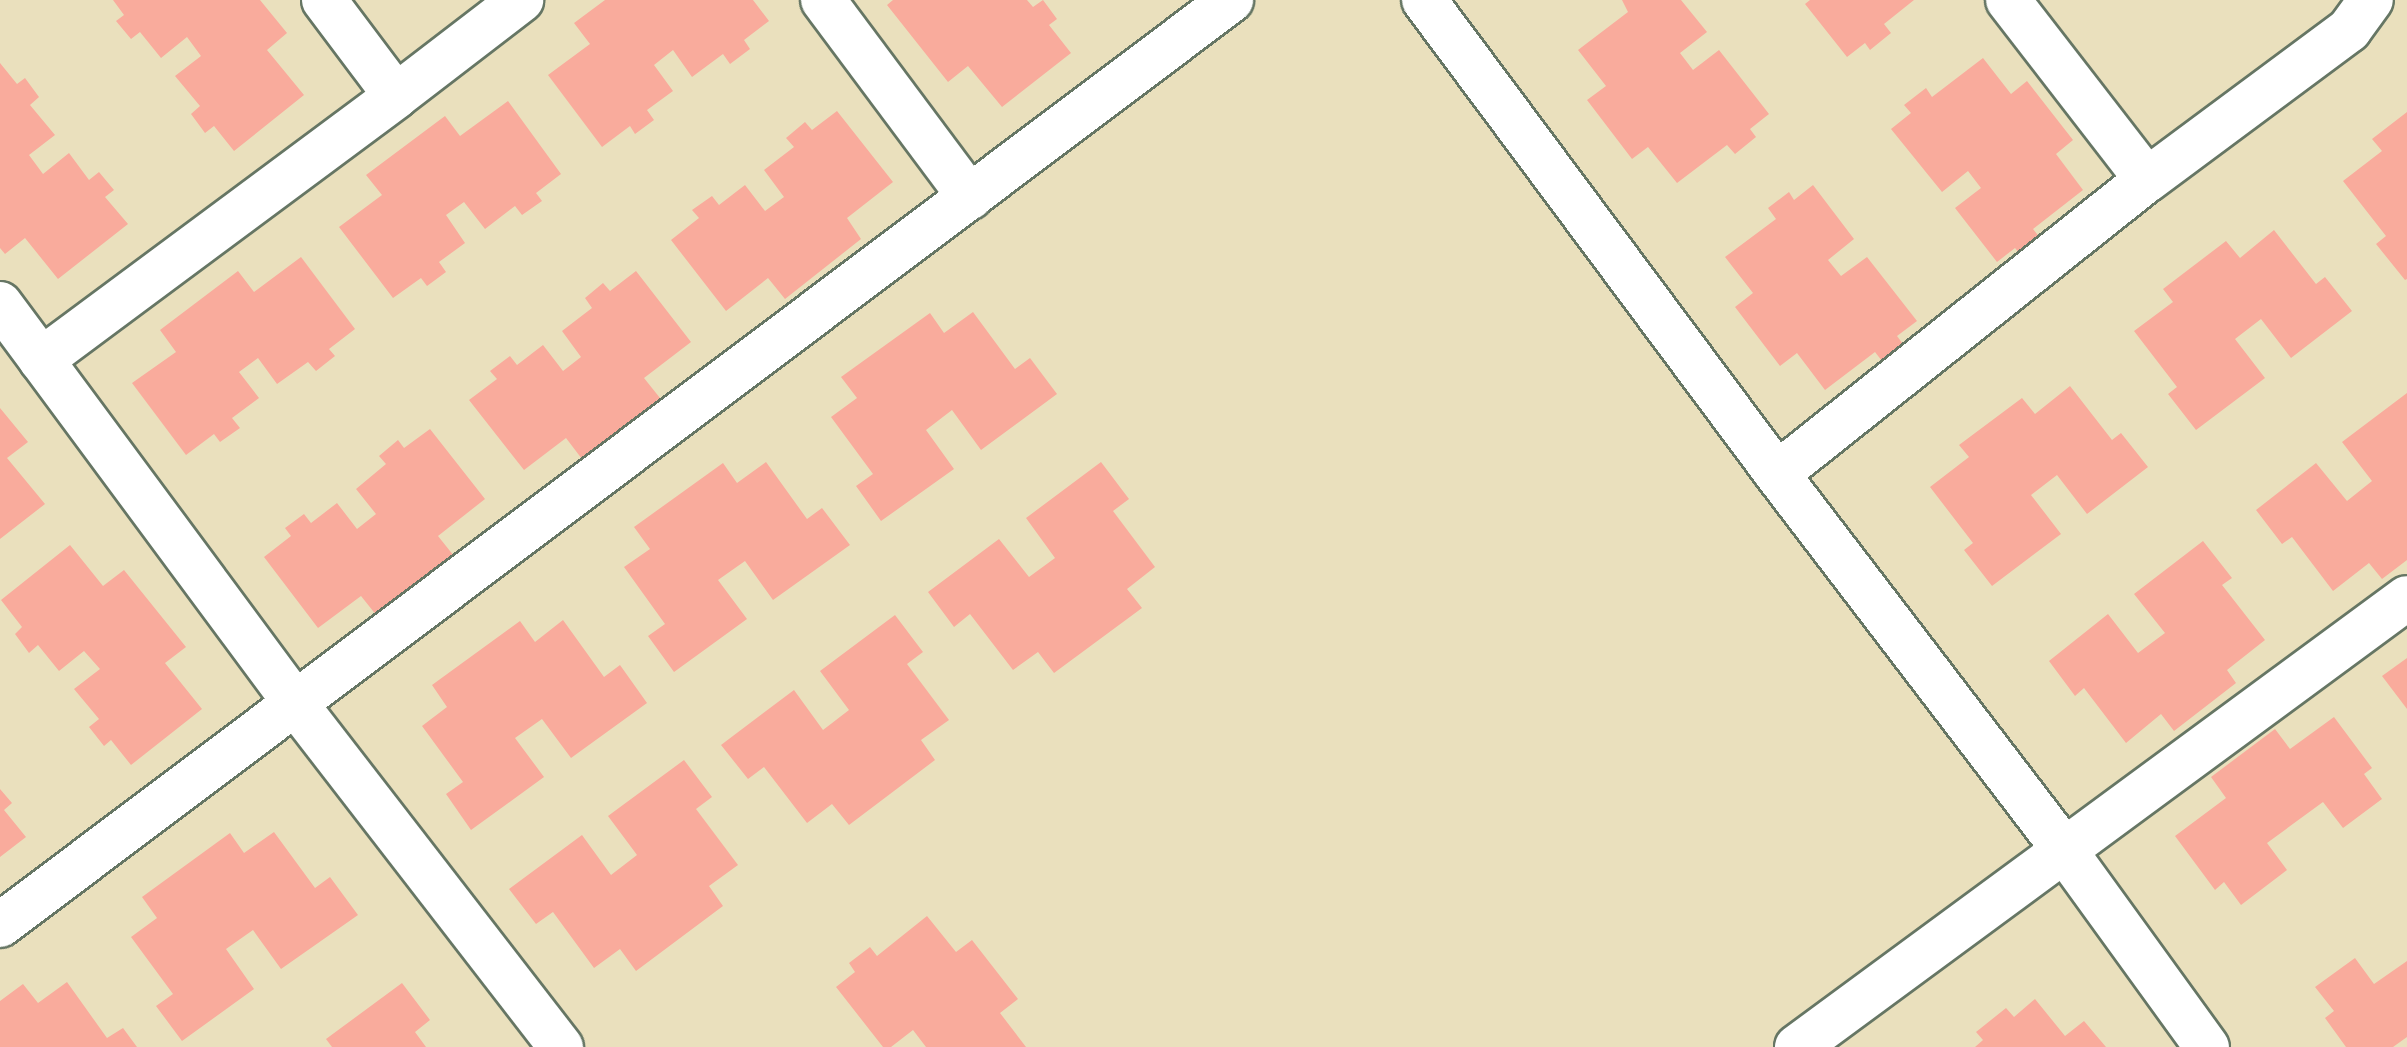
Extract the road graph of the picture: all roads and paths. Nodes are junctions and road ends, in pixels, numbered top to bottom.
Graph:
1 (324, 0) edge
2 (521, 0) edge
3 (823, 0) edge
4 (1231, 0) edge
5 (1424, 0) edge
6 (2008, 0) edge
7 (2371, 0) edge
8 (396, 96) junction
9 (2147, 180) junction
10 (970, 197) junction
11 (0, 304) edge
12 (41, 360) junction
13 (1777, 474) junction
14 (2407, 598) edge
15 (295, 703) junction
16 (2065, 851) junction
17 (0, 925) edge
18 (561, 1047) edge
19 (1797, 1047) edge
20 (2207, 1047) edge

1 - 8 street
2 - 8 street
3 - 10 street
4 - 10 street
5 - 13 street
6 - 9 street
7 - 9 street
8 - 12 street
9 - 13 street
10 - 15 street
11 - 12 street
12 - 15 street
13 - 16 street
14 - 16 street
15 - 17 street
15 - 18 street
16 - 19 street
16 - 20 street

